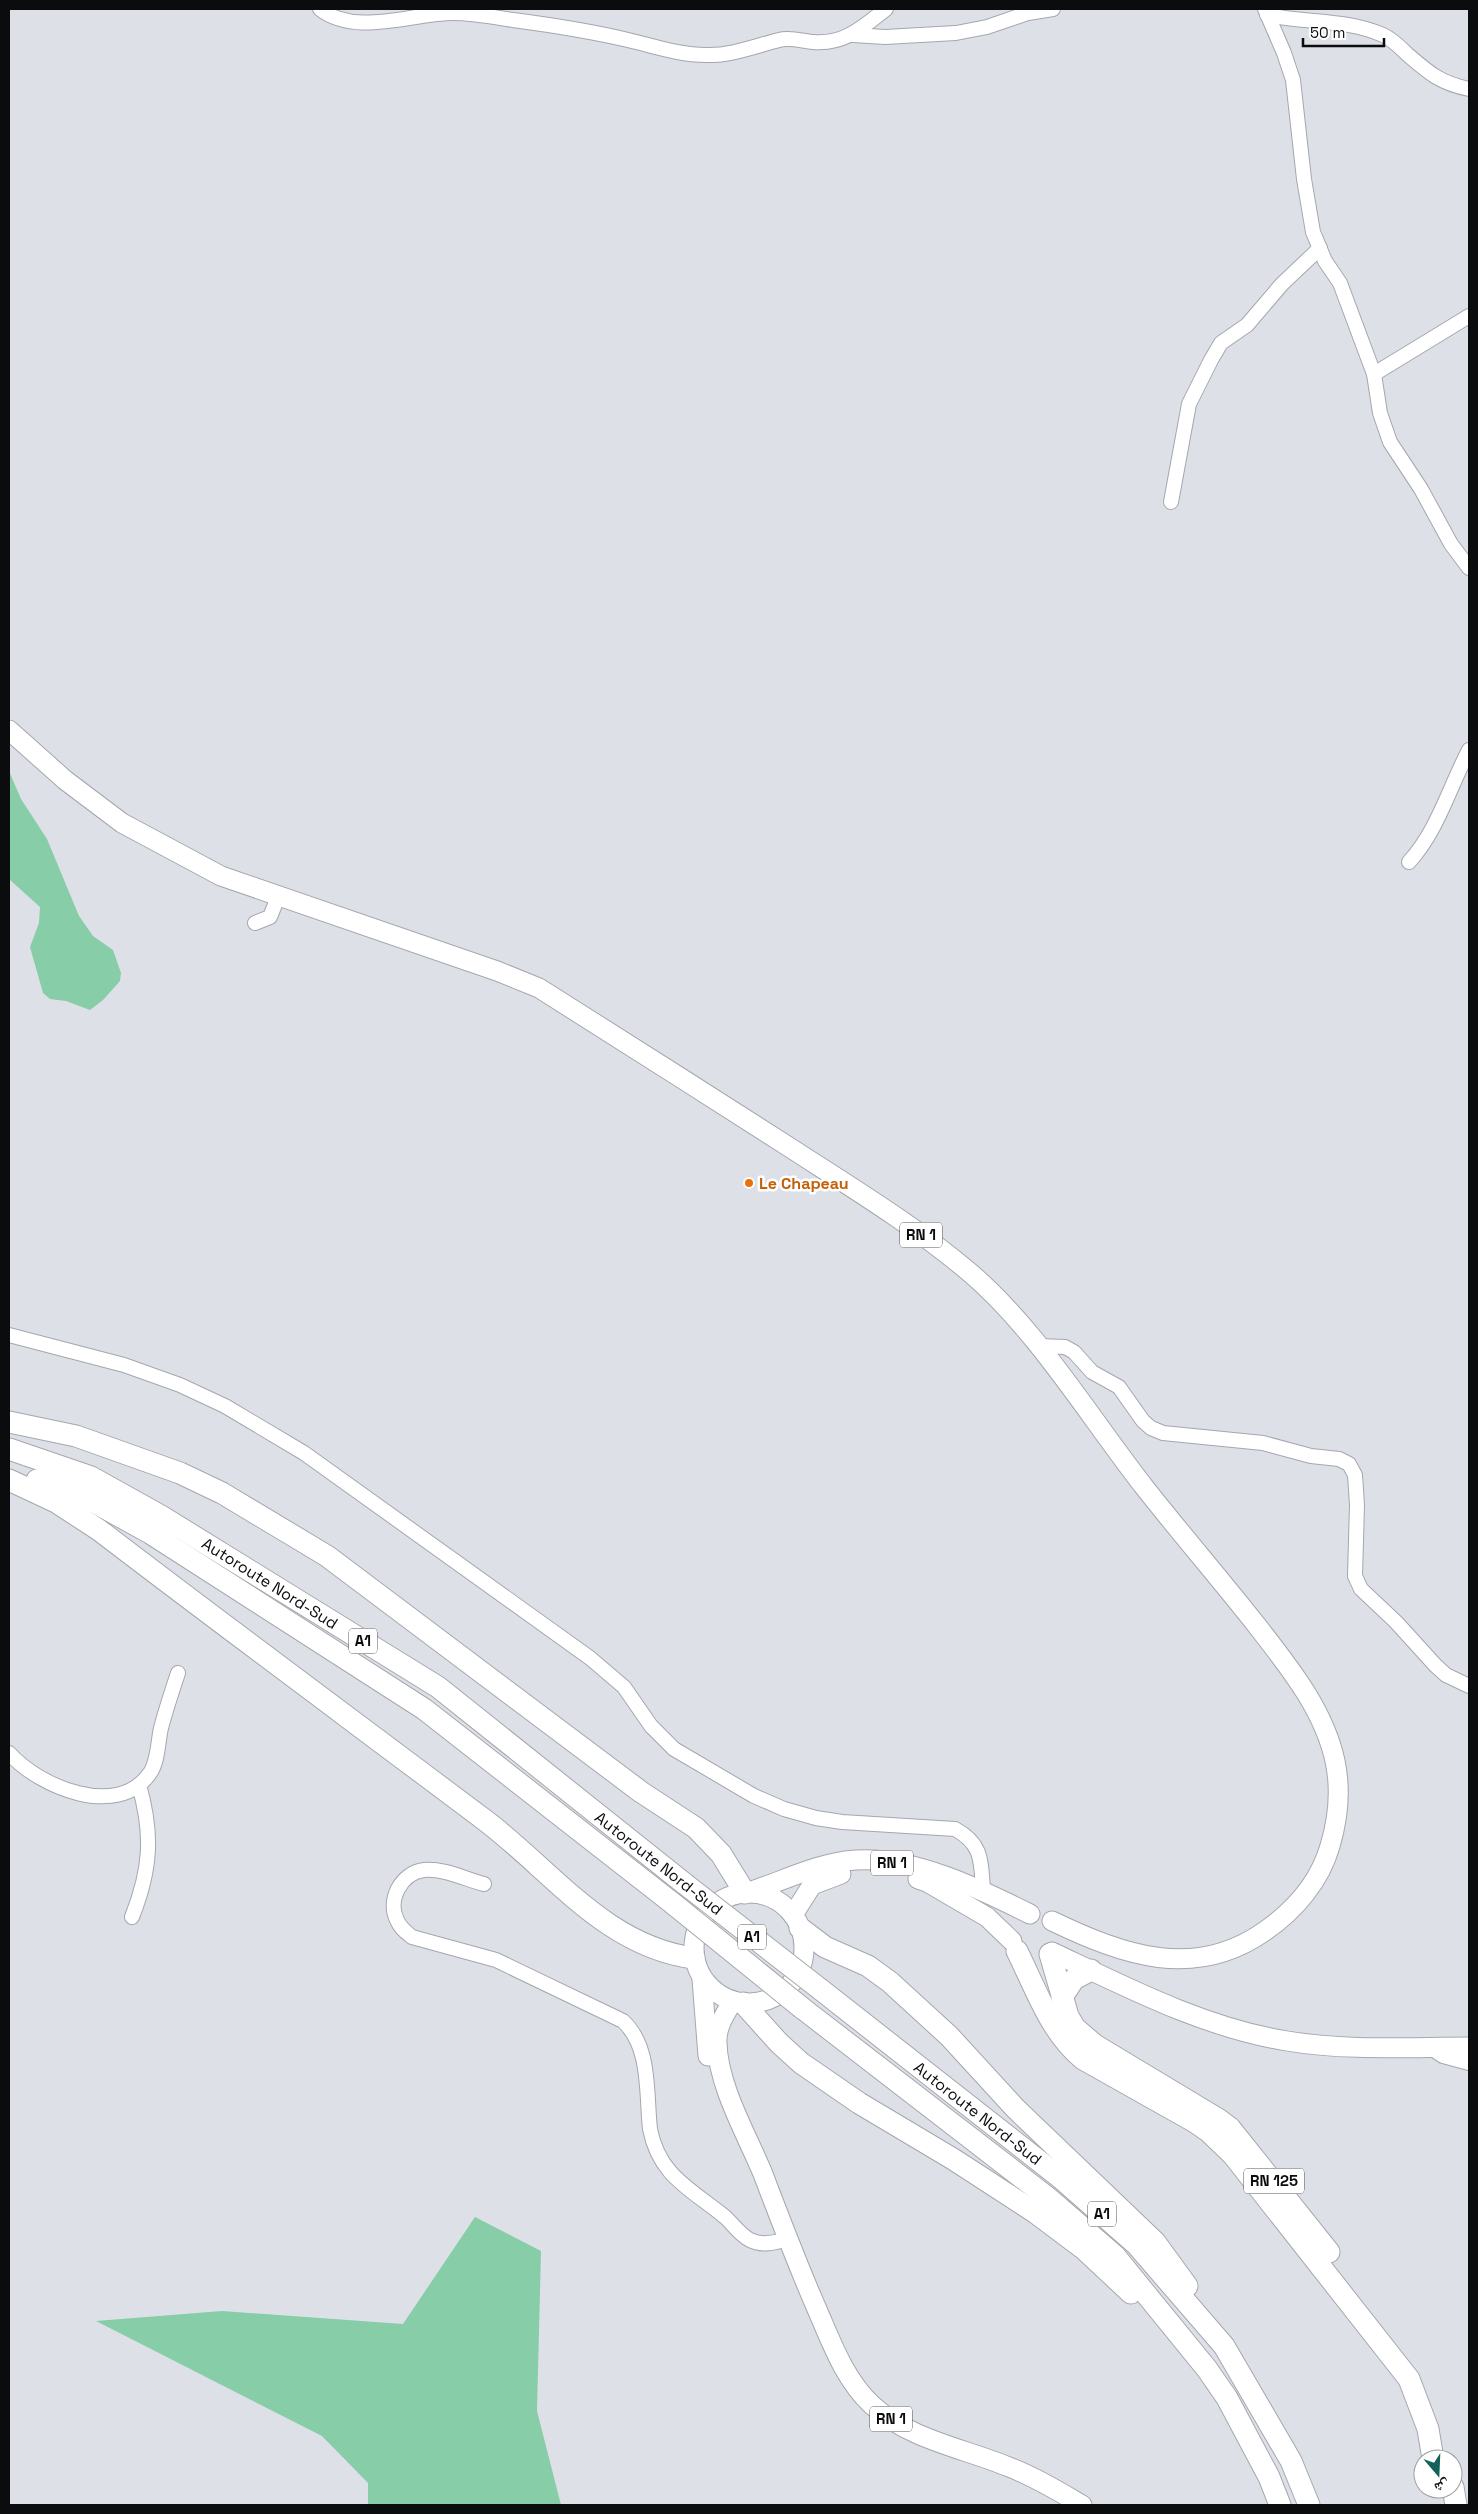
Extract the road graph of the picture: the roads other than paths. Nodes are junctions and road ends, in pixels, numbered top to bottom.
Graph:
1 (320, 9) edge
2 (886, 9) edge
3 (1053, 9) edge
4 (1030, 11) edge
5 (1266, 12) edge
6 (853, 35) junction
7 (1469, 89) edge
8 (1320, 248) junction
9 (1469, 316) edge
10 (1374, 374) junction
11 (1172, 502) dead end
12 (1469, 568) edge
13 (9, 730) edge
14 (1469, 750) edge
15 (1409, 862) dead end
16 (278, 897) junction
17 (255, 923) dead end
18 (9, 1335) edge
19 (1038, 1346) junction
20 (9, 1422) edge
21 (9, 1449) edge
22 (9, 1470) edge
23 (9, 1480) edge
24 (178, 1673) dead end
25 (1469, 1686) edge
26 (9, 1753) edge
27 (139, 1785) junction
28 (484, 1884) dead end
29 (983, 1890) junction
30 (747, 1893) junction
31 (1030, 1914) junction
32 (132, 1917) dead end
33 (797, 1921) junction
34 (1054, 1942) junction
35 (1015, 1946) junction
36 (659, 1951) junction
37 (694, 1958) junction
38 (1091, 1970) junction
39 (703, 1985) junction
40 (1062, 1997) junction
41 (738, 2002) junction
42 (1430, 2047) junction
43 (1469, 2047) edge
44 (1469, 2063) edge
45 (787, 2239) junction
46 (1224, 2346) junction
47 (1207, 2369) junction
48 (1432, 2449) edge
49 (1446, 2449) edge
50 (1082, 2505) edge
51 (1280, 2505) edge
52 (1308, 2505) edge

1 - 6 street
2 - 6 street
3 - 4 street
4 - 6 street
5 - 7 street
5 - 8 street
8 - 10 street
8 - 11 street
9 - 10 street
10 - 12 street
13 - 16 main road, RN 1
14 - 15 street
16 - 17 street
16 - 19 main road, RN 1
18 - 29 street
19 - 25 street
19 - 34 main road, RN 1
20 - 30 highway
21 - 46 highway, Autoroute Nord-Sud / A1, bridge
22 - 47 highway, Autoroute Nord-Sud / A1, bridge
23 - 36 highway
24 - 27 street
26 - 27 street
27 - 32 street
28 - 45 street
29 - 30 main road, RN 1
29 - 31 main road, RN 1
30 - 33 main road
30 - 37 main road
31 - 34 main road
31 - 35 main road
33 - 35 main road, RN 1
33 - 41 main road
33 - 46 highway
34 - 35 main road
34 - 38 main road
34 - 40 highway, RN 125
35 - 48 highway
36 - 37 highway
36 - 39 main road
37 - 39 main road
38 - 40 highway
38 - 42 main road
39 - 41 main road
39 - 45 main road, RN 1
40 - 49 highway, RN 125
41 - 45 main road, RN 1
41 - 47 highway
42 - 43 main road
42 - 44 street
45 - 50 main road, RN 1
46 - 52 highway, Autoroute Nord-Sud / A1
47 - 51 highway, Autoroute Nord-Sud / A1

